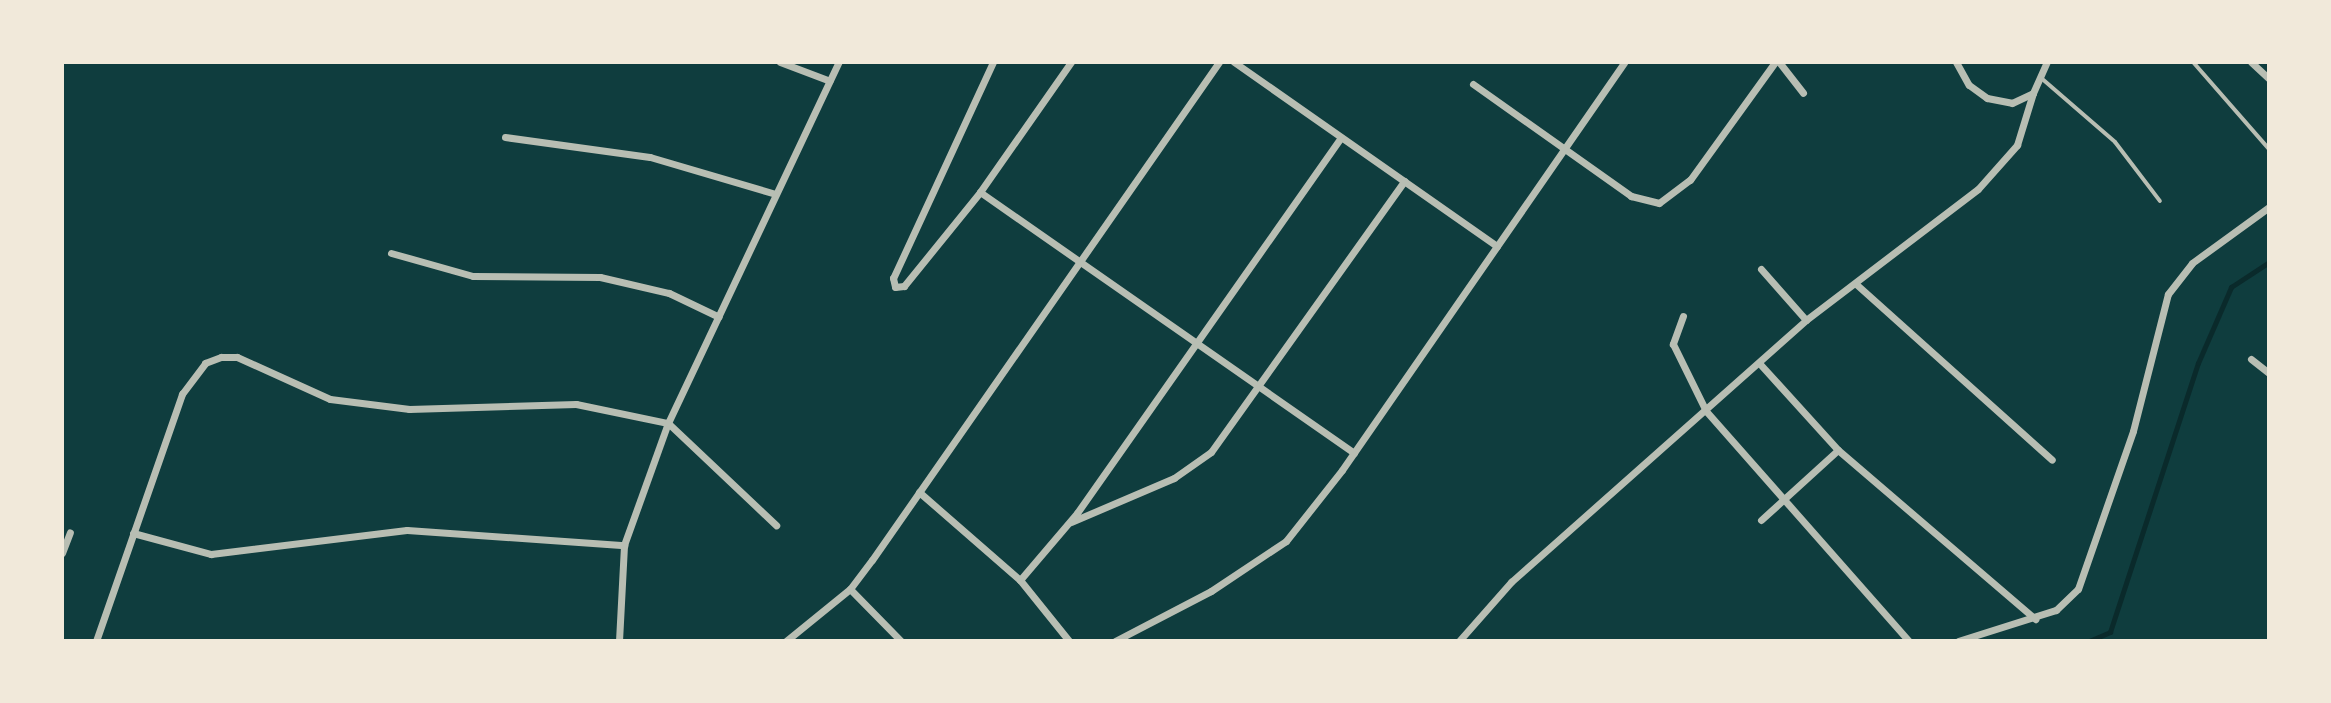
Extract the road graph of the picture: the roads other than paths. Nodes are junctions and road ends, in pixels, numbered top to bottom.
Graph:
1 (780, 62) edge
2 (839, 62) edge
3 (993, 62) edge
4 (1071, 62) edge
5 (1219, 62) edge
6 (1234, 62) edge
7 (1624, 62) edge
8 (1777, 62) edge
9 (1956, 62) edge
10 (2047, 62) edge
11 (2193, 62) edge
12 (2251, 62) edge
13 (2040, 77) junction
14 (2269, 79) edge
15 (830, 81) junction
16 (1473, 84) dead end
17 (1803, 93) dead end
18 (2033, 93) junction
19 (505, 137) dead end
20 (1341, 137) junction
21 (1565, 148) junction
22 (2269, 149) edge
23 (1404, 181) junction
24 (980, 192) junction
25 (776, 194) junction
26 (2160, 201) dead end
27 (2269, 207) edge
28 (1497, 246) junction
29 (391, 253) dead end
30 (1080, 262) junction
31 (1761, 269) dead end
32 (1856, 284) junction
33 (1683, 316) dead end
34 (719, 317) junction
35 (1806, 320) junction
36 (1196, 343) junction
37 (2251, 359) dead end
38 (1760, 364) junction
39 (2269, 373) edge
40 (1258, 386) junction
41 (1706, 411) junction
42 (668, 423) junction
43 (1838, 450) junction
44 (1354, 453) junction
45 (2052, 460) dead end
46 (919, 492) junction
47 (1782, 500) junction
48 (1761, 520) dead end
49 (1069, 523) junction
50 (776, 525) dead end
51 (70, 532) dead end
52 (133, 533) junction
53 (624, 545) junction
54 (62, 553) edge
55 (1020, 580) junction
56 (850, 589) junction
57 (2035, 619) junction
58 (96, 641) edge
59 (619, 641) edge
60 (786, 641) edge
61 (901, 641) edge
62 (1069, 641) edge
63 (1115, 641) edge
64 (1459, 641) edge
65 (1909, 641) edge
66 (1958, 641) edge

1 - 15 street
2 - 15 street
3 - 24 street
4 - 24 street
5 - 30 street
6 - 20 street
7 - 21 street
8 - 17 street
8 - 21 street
9 - 18 street
10 - 13 street
11 - 22 lane
12 - 14 street
13 - 18 street
13 - 26 lane
15 - 25 street
16 - 21 street
18 - 32 street
19 - 25 street
20 - 23 street
20 - 36 street
21 - 28 street
23 - 28 street
23 - 40 street
24 - 30 street
25 - 34 street
27 - 57 street
28 - 44 street
29 - 34 street
30 - 36 street
30 - 46 street
31 - 35 street
32 - 35 street
32 - 45 street
33 - 41 street
34 - 42 street
35 - 38 street
36 - 40 street
36 - 49 street
37 - 39 street
38 - 41 street
38 - 43 street
40 - 44 street
40 - 49 street
41 - 47 street
41 - 64 street
42 - 50 street
42 - 52 street
42 - 53 street
43 - 47 street
43 - 57 street
44 - 63 street
46 - 55 street
46 - 56 street
47 - 48 street
47 - 65 street
49 - 55 street
51 - 54 street
52 - 53 street
52 - 58 street
53 - 59 street
55 - 62 street
56 - 60 street
56 - 61 street
57 - 66 street

